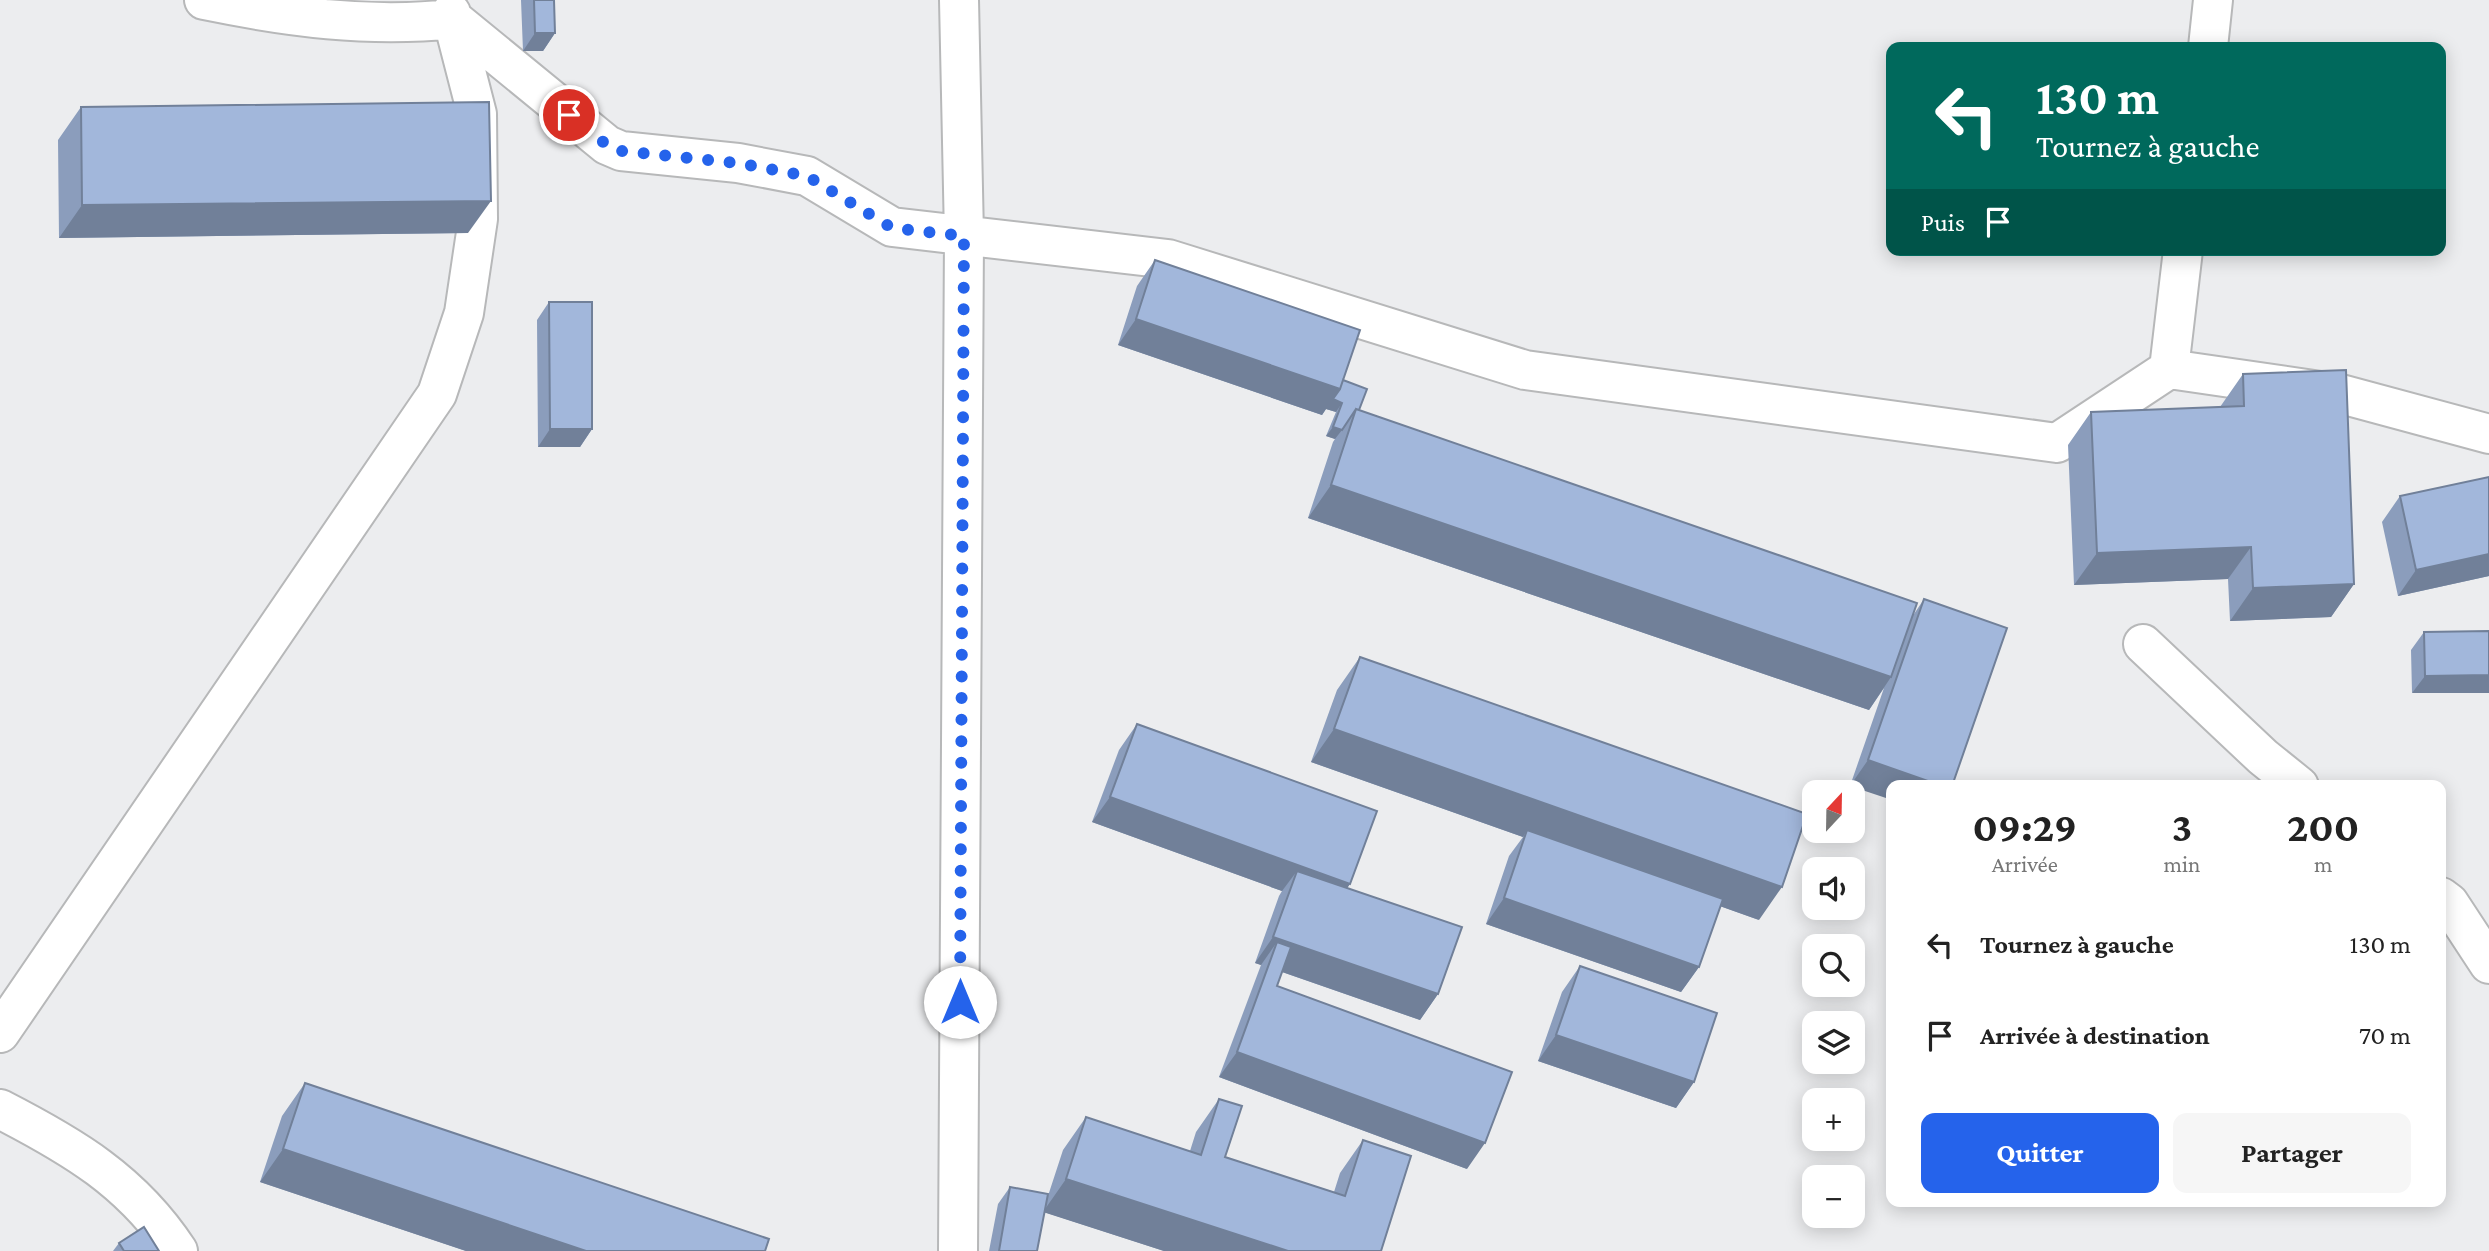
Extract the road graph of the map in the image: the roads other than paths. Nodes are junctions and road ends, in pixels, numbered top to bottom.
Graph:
1 (204, 0) edge
2 (959, 0) edge
3 (2213, 0) edge
4 (450, 9) edge
5 (2209, 42) edge
6 (964, 236) junction
7 (2182, 256) edge
8 (2169, 369) junction
9 (2489, 434) edge
10 (2143, 644) dead end
11 (2292, 780) edge
12 (2446, 901) edge
13 (2489, 964) edge
14 (0, 1032) edge
15 (0, 1109) edge
16 (178, 1251) edge
17 (958, 1251) edge

1 - 4 street
2 - 6 street
3 - 5 street
4 - 6 street
4 - 14 street
6 - 8 street
6 - 17 street
7 - 8 street
8 - 9 street
10 - 11 street
12 - 13 street
15 - 16 street

